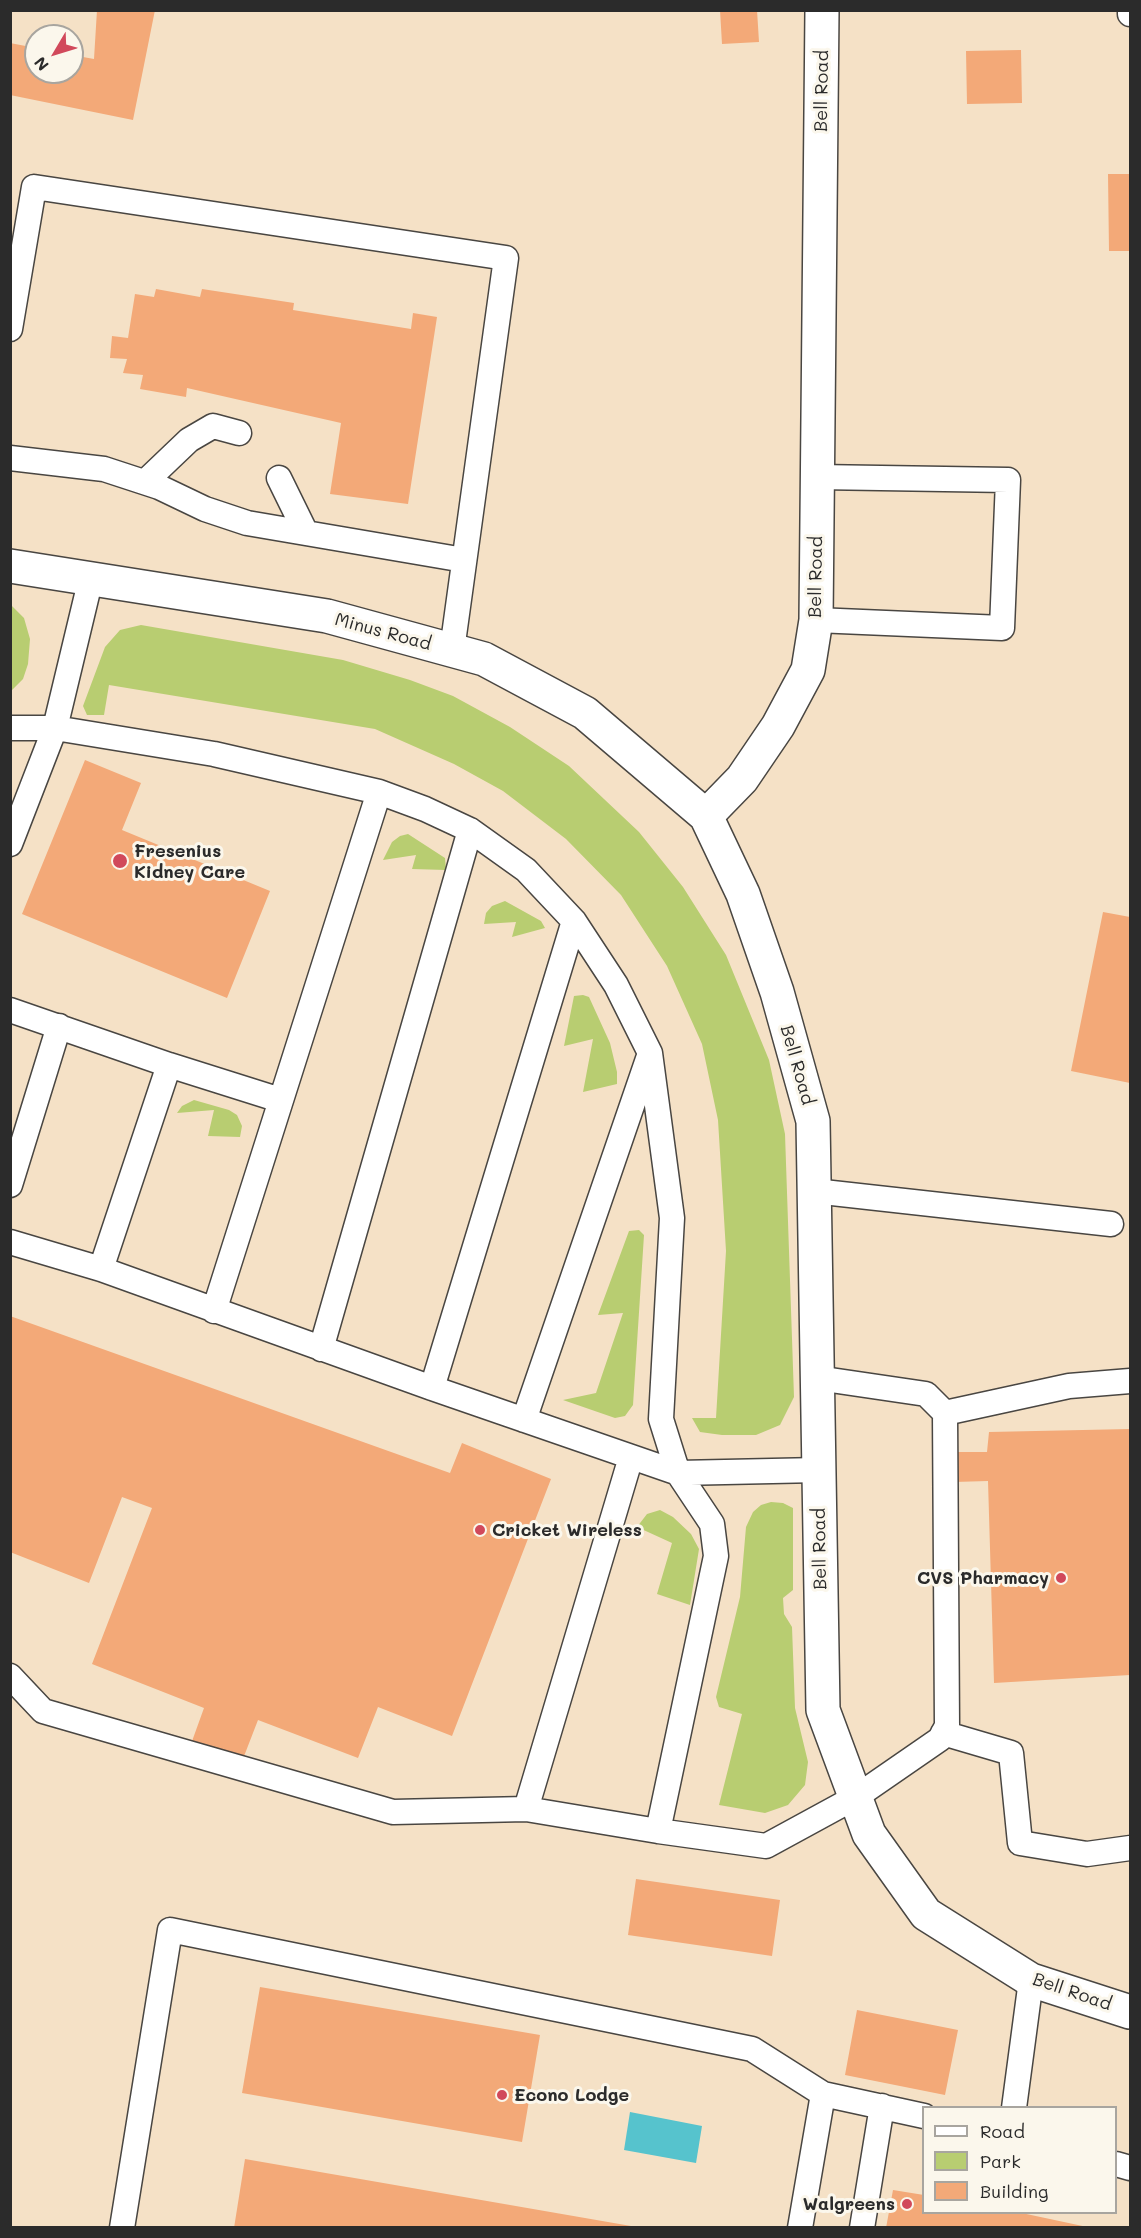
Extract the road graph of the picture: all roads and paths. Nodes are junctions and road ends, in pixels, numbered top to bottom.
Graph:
1 (822, 10) edge
2 (10, 329) edge
3 (239, 433) dead end
4 (10, 458) edge
5 (817, 477) junction
6 (279, 478) dead end
7 (145, 482) junction
8 (306, 533) junction
9 (464, 560) junction
10 (10, 566) edge
11 (91, 578) junction
12 (816, 620) junction
13 (452, 650) junction
14 (10, 728) edge
15 (55, 728) junction
16 (379, 792) junction
17 (706, 816) junction
18 (470, 830) junction
19 (10, 844) edge
20 (574, 921) junction
21 (10, 1010) edge
22 (59, 1026) junction
23 (650, 1053) junction
24 (169, 1065) junction
25 (280, 1100) junction
26 (10, 1185) edge
27 (814, 1191) junction
28 (1111, 1224) dead end
29 (10, 1242) edge
30 (101, 1269) junction
31 (214, 1311) junction
32 (321, 1349) junction
33 (817, 1378) junction
34 (1131, 1381) edge
35 (432, 1388) junction
36 (945, 1413) junction
37 (524, 1420) junction
38 (632, 1456) junction
39 (819, 1470) junction
40 (678, 1473) junction
41 (10, 1676) edge
42 (943, 1733) junction
43 (856, 1797) junction
44 (526, 1809) junction
45 (658, 1832) junction
46 (1131, 1848) edge
47 (1030, 1980) junction
48 (1131, 2012) edge
49 (823, 2094) junction
50 (882, 2106) junction
51 (1014, 2106) edge
52 (922, 2116) edge
53 (122, 2228) edge
54 (800, 2228) edge
55 (862, 2228) edge

1 - 5 street, Bell Road
2 - 9 lane
3 - 7 lane
4 - 7 lane
5 - 12 street, Bell Road
5 - 12 lane
6 - 8 lane
7 - 8 lane
8 - 9 lane
9 - 13 lane
10 - 11 street, Minus Road
11 - 13 street, Minus Road
11 - 15 lane
12 - 17 street, Bell Road
13 - 17 street, Minus Road
14 - 15 lane
15 - 16 lane
15 - 19 lane
16 - 18 lane
16 - 25 lane
17 - 27 street, Bell Road
18 - 20 lane
18 - 32 lane
20 - 23 lane
20 - 35 lane
21 - 22 lane
22 - 24 lane
22 - 26 lane
23 - 37 lane
23 - 40 lane
24 - 25 lane
24 - 30 lane
25 - 31 lane
27 - 28 lane
27 - 33 street, Bell Road
29 - 30 lane
30 - 31 lane
31 - 32 lane
32 - 35 lane
33 - 36 lane
33 - 39 street, Bell Road
34 - 36 lane
35 - 37 lane
36 - 42 lane
37 - 38 lane
38 - 40 lane
38 - 44 lane
39 - 40 lane
39 - 43 street, Bell Road
40 - 45 lane
41 - 44 lane
42 - 43 lane
42 - 46 lane
43 - 45 lane
43 - 47 street, Bell Road
44 - 45 lane
47 - 48 street, Bell Road
47 - 51 lane
49 - 50 lane
49 - 53 lane
49 - 54 lane
50 - 52 lane
50 - 55 lane

